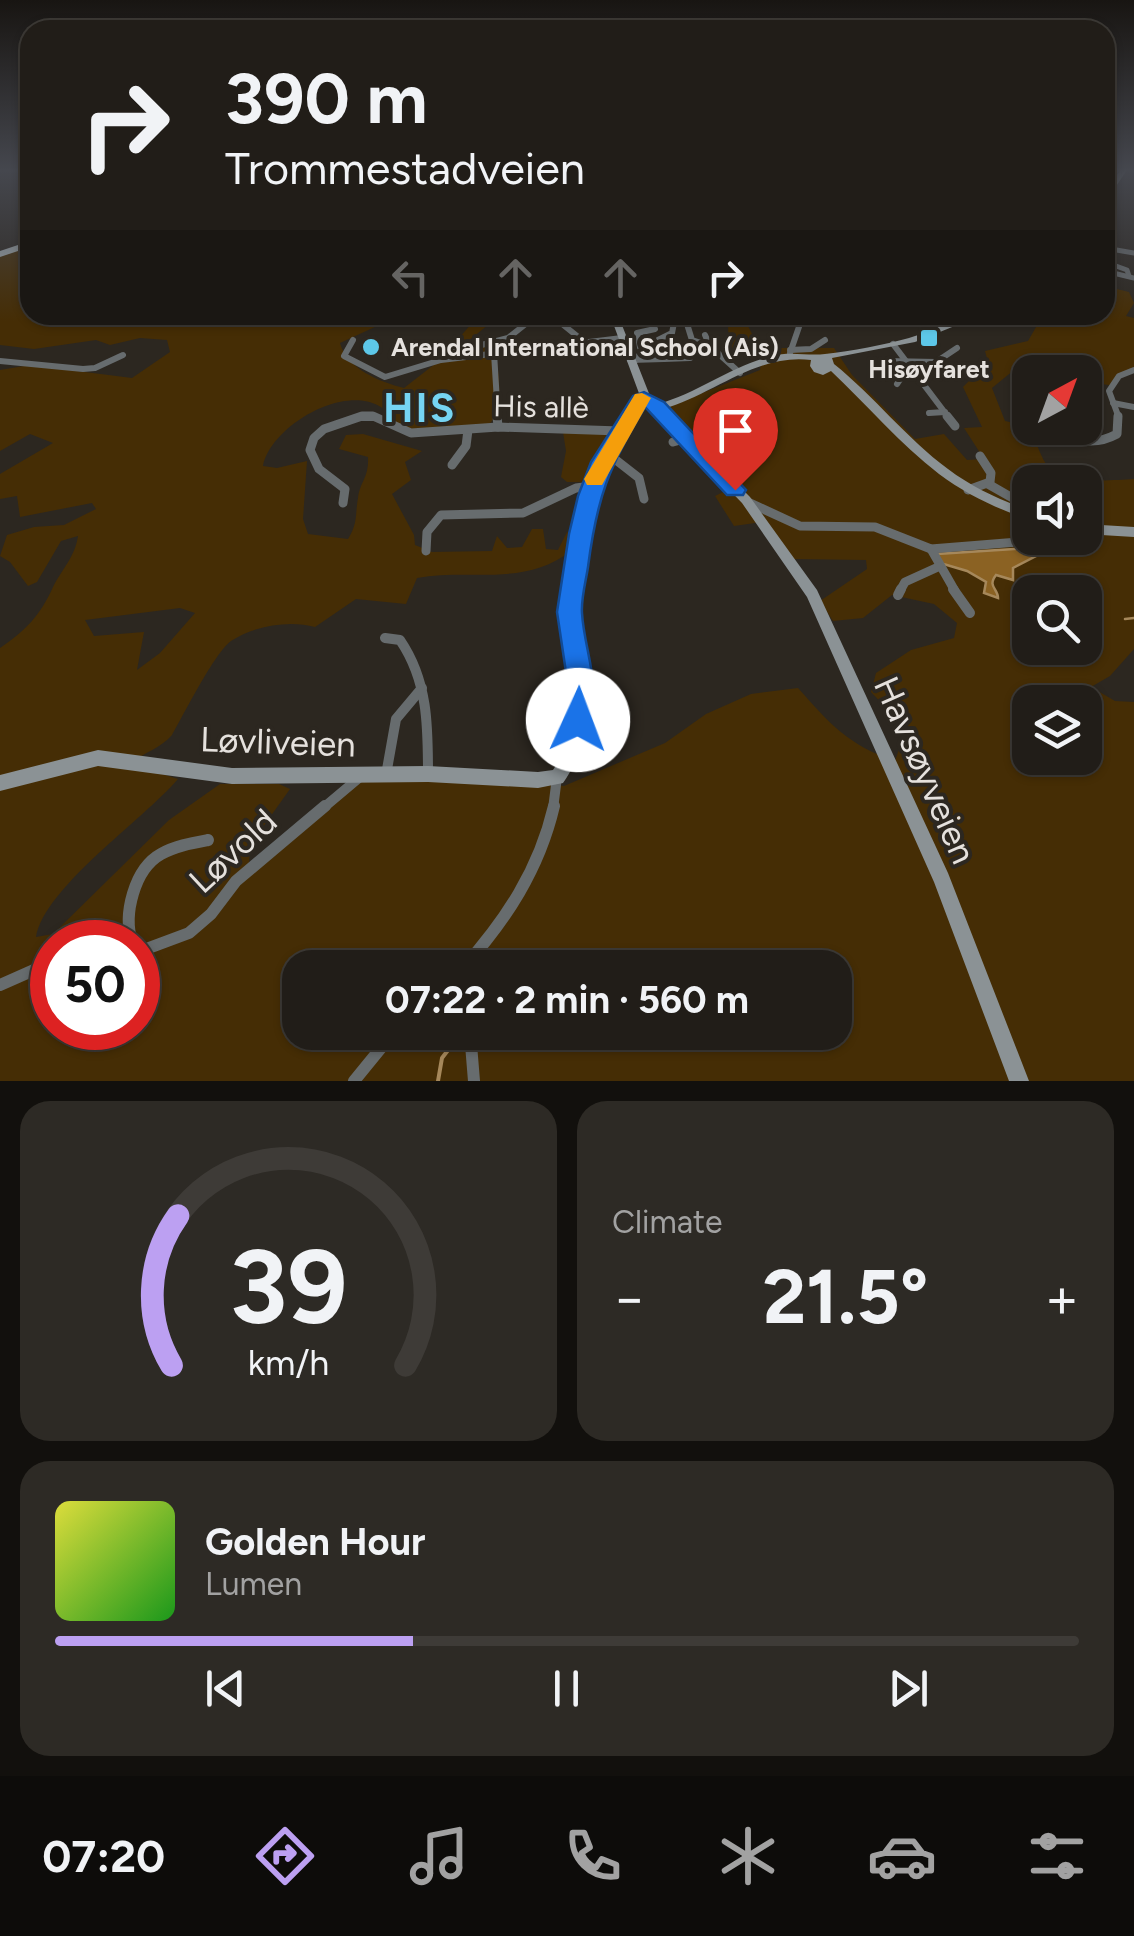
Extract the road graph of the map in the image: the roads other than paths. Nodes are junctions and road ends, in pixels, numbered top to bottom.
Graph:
1 (1116, 266) dead end
2 (1132, 277) edge
3 (524, 325) edge
4 (563, 325) edge
5 (617, 325) edge
6 (674, 325) edge
7 (687, 325) edge
8 (800, 325) edge
9 (913, 325) edge
10 (926, 325) edge
11 (943, 325) edge
12 (654, 328) dead end
13 (929, 329) junction
14 (705, 335) dead end
15 (622, 338) junction
16 (353, 340) dead end
17 (582, 340) junction
18 (825, 340) dead end
19 (893, 344) junction
20 (710, 346) junction
21 (958, 348) dead end
22 (494, 352) junction
23 (790, 353) junction
24 (123, 355) dead end
25 (690, 358) dead end
26 (664, 359) junction
27 (441, 360) junction
28 (633, 360) junction
29 (0, 361) edge
30 (822, 363) junction
31 (910, 363) junction
32 (1134, 370) edge
33 (916, 371) junction
34 (740, 373) junction
35 (872, 374) dead end
36 (897, 384) dead end
37 (652, 403) junction
38 (1113, 403) junction
39 (1134, 407) edge
40 (945, 412) junction
41 (929, 413) dead end
42 (499, 423) junction
43 (954, 426) dead end
44 (468, 430) junction
45 (620, 431) junction
46 (1102, 442) edge
47 (607, 452) junction
48 (980, 456) dead end
49 (452, 464) dead end
50 (988, 484) junction
51 (592, 486) junction
52 (968, 490) junction
53 (644, 499) dead end
54 (746, 500) junction
55 (1012, 500) edge
56 (342, 504) dead end
57 (1012, 506) edge
58 (1102, 530) edge
59 (1134, 532) edge
60 (1012, 543) edge
61 (932, 549) junction
62 (426, 550) dead end
63 (938, 566) junction
64 (898, 595) dead end
65 (970, 613) dead end
66 (385, 638) dead end
67 (422, 688) junction
68 (428, 774) junction
69 (386, 775) junction
70 (360, 777) junction
71 (556, 777) junction
72 (0, 784) edge
73 (208, 840) dead end
74 (129, 920) edge
75 (160, 941) edge
76 (480, 950) edge
77 (30, 972) edge
78 (0, 985) edge
79 (379, 1050) edge
80 (472, 1050) edge
81 (354, 1081) edge
82 (474, 1081) edge
83 (1019, 1081) edge

1 - 2 street
3 - 27 street
4 - 17 street
5 - 15 main road, Havsøyveien
6 - 26 street
7 - 20 street
8 - 23 street
9 - 13 street
10 - 13 street
11 - 13 main road
12 - 28 street
13 - 19 main road
14 - 20 street
15 - 17 street
15 - 28 main road, Havsøyveien
16 - 27 street
17 - 22 street
18 - 23 street
19 - 30 main road
19 - 31 street
20 - 34 street
21 - 31 street
22 - 27 street
22 - 42 street
23 - 30 main road
23 - 34 main road
24 - 29 street
25 - 26 street
26 - 28 street
28 - 37 main road, Havsøyveien
30 - 52 main road
31 - 33 street
31 - 35 street
32 - 38 street
33 - 36 street
33 - 40 street
34 - 37 main road
37 - 45 main road
37 - 54 main road, Havsøyveien
38 - 39 street
38 - 46 street
40 - 41 street
40 - 43 street
42 - 44 street, His allè
42 - 45 street, His allè
44 - 49 street
44 - 56 street, His allè
45 - 47 main road
47 - 51 main road
47 - 53 street
48 - 50 street
50 - 52 street
50 - 55 street
51 - 62 street
51 - 71 main road
52 - 57 main road
54 - 61 street
54 - 83 main road, Havsøyveien
58 - 59 main road
60 - 61 street
61 - 63 street
63 - 64 street
63 - 65 street
66 - 67 street
67 - 68 street
67 - 69 street
68 - 69 main road, Løvliveien
68 - 71 main road, Løvliveien
69 - 70 main road, Løvliveien
70 - 72 main road, Løvliveien
70 - 75 street, Løvold
71 - 76 street
73 - 74 street
77 - 78 street
79 - 81 street
80 - 82 street

